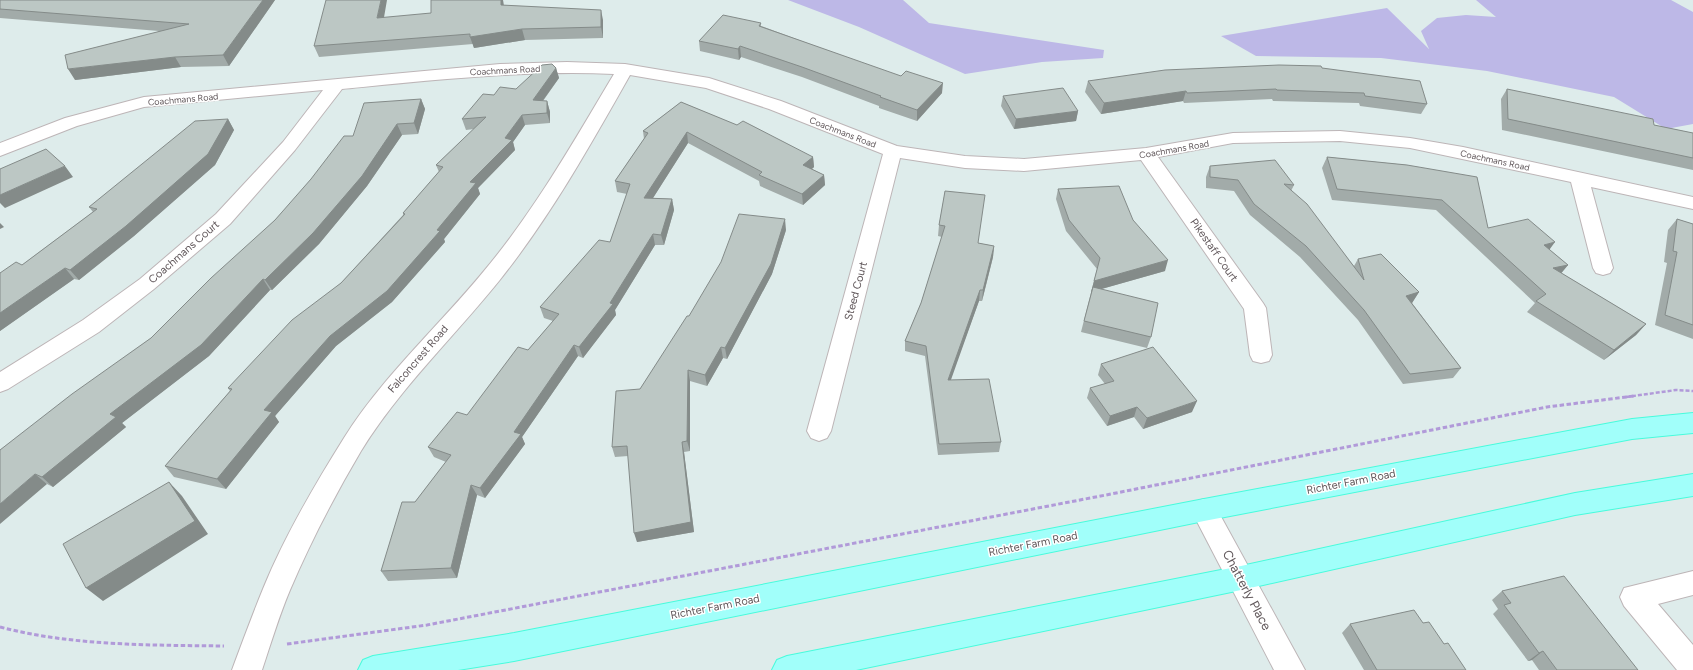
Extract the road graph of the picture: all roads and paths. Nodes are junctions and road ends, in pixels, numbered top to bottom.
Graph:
1 (625, 69) junction
2 (335, 86) junction
3 (0, 150) edge
4 (893, 151) junction
5 (1146, 154) junction
6 (1579, 178) junction
7 (1693, 203) edge
8 (1603, 268) dead end
9 (1260, 354) dead end
10 (0, 383) edge
11 (1693, 390) edge
12 (1693, 423) edge
13 (819, 431) dead end
14 (1693, 485) edge
15 (1204, 510) junction
16 (1241, 578) junction
17 (1693, 583) edge
18 (0, 627) edge
19 (254, 648) junction
20 (1693, 668) edge
21 (247, 670) edge
22 (373, 670) edge
23 (787, 670) edge
24 (1290, 670) edge

1 - 2 street, Coachmans Road
1 - 4 street, Coachmans Road
1 - 19 street, Falconcrest Road
2 - 3 street, Coachmans Road
2 - 10 street, Coachmans Court
4 - 5 street, Coachmans Road
4 - 13 street, Steed Court
5 - 6 street, Coachmans Road
5 - 9 street, Pikestaff Court
6 - 7 street, Coachmans Road
6 - 8 street
11 - 19 path
12 - 15 main road, Richter Farm Road
14 - 16 main road
15 - 16 street, Chatterly Place
15 - 22 main road, Richter Farm Road
16 - 23 main road
16 - 24 street, Chatterly Place
17 - 20 street
18 - 19 path
19 - 21 street, Falconcrest Road

